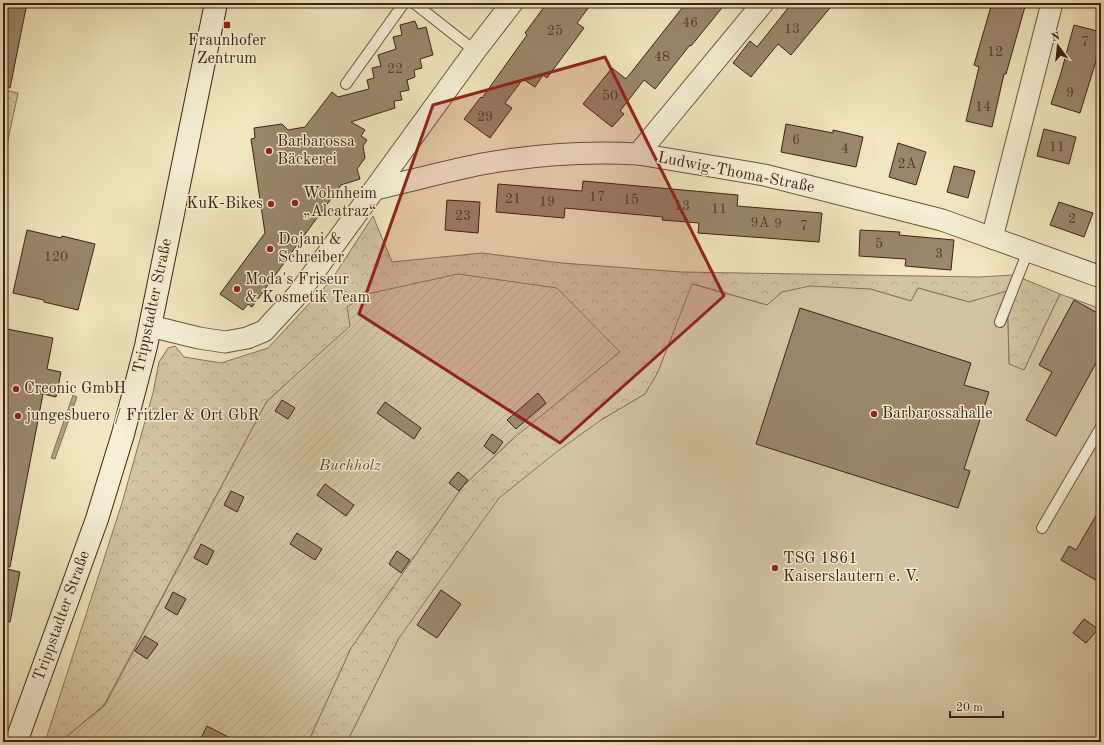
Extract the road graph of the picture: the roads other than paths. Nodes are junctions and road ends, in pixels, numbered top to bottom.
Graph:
1 (216, 3) edge
2 (404, 3) edge
3 (414, 3) edge
4 (512, 3) edge
5 (763, 3) edge
6 (1052, 3) edge
7 (475, 51) junction
8 (346, 84) dead end
9 (638, 154) junction
10 (375, 189) junction
11 (992, 238) junction
12 (1028, 251) junction
13 (1094, 275) edge
14 (1000, 322) dead end
15 (150, 326) junction
16 (1101, 427) edge
17 (1042, 528) dead end
18 (16, 740) edge

1 - 15 main road, Trippstadter Straße
2 - 8 lane
3 - 7 lane
4 - 7 street
5 - 9 street
6 - 11 street
7 - 10 street
9 - 10 street, Ludwig-Thoma-Straße
9 - 11 street, Ludwig-Thoma-Straße
10 - 15 street
11 - 12 street, Ludwig-Thoma-Straße
12 - 13 street, Ludwig-Thoma-Straße
12 - 14 lane
15 - 18 main road, Trippstadter Straße
16 - 17 lane

